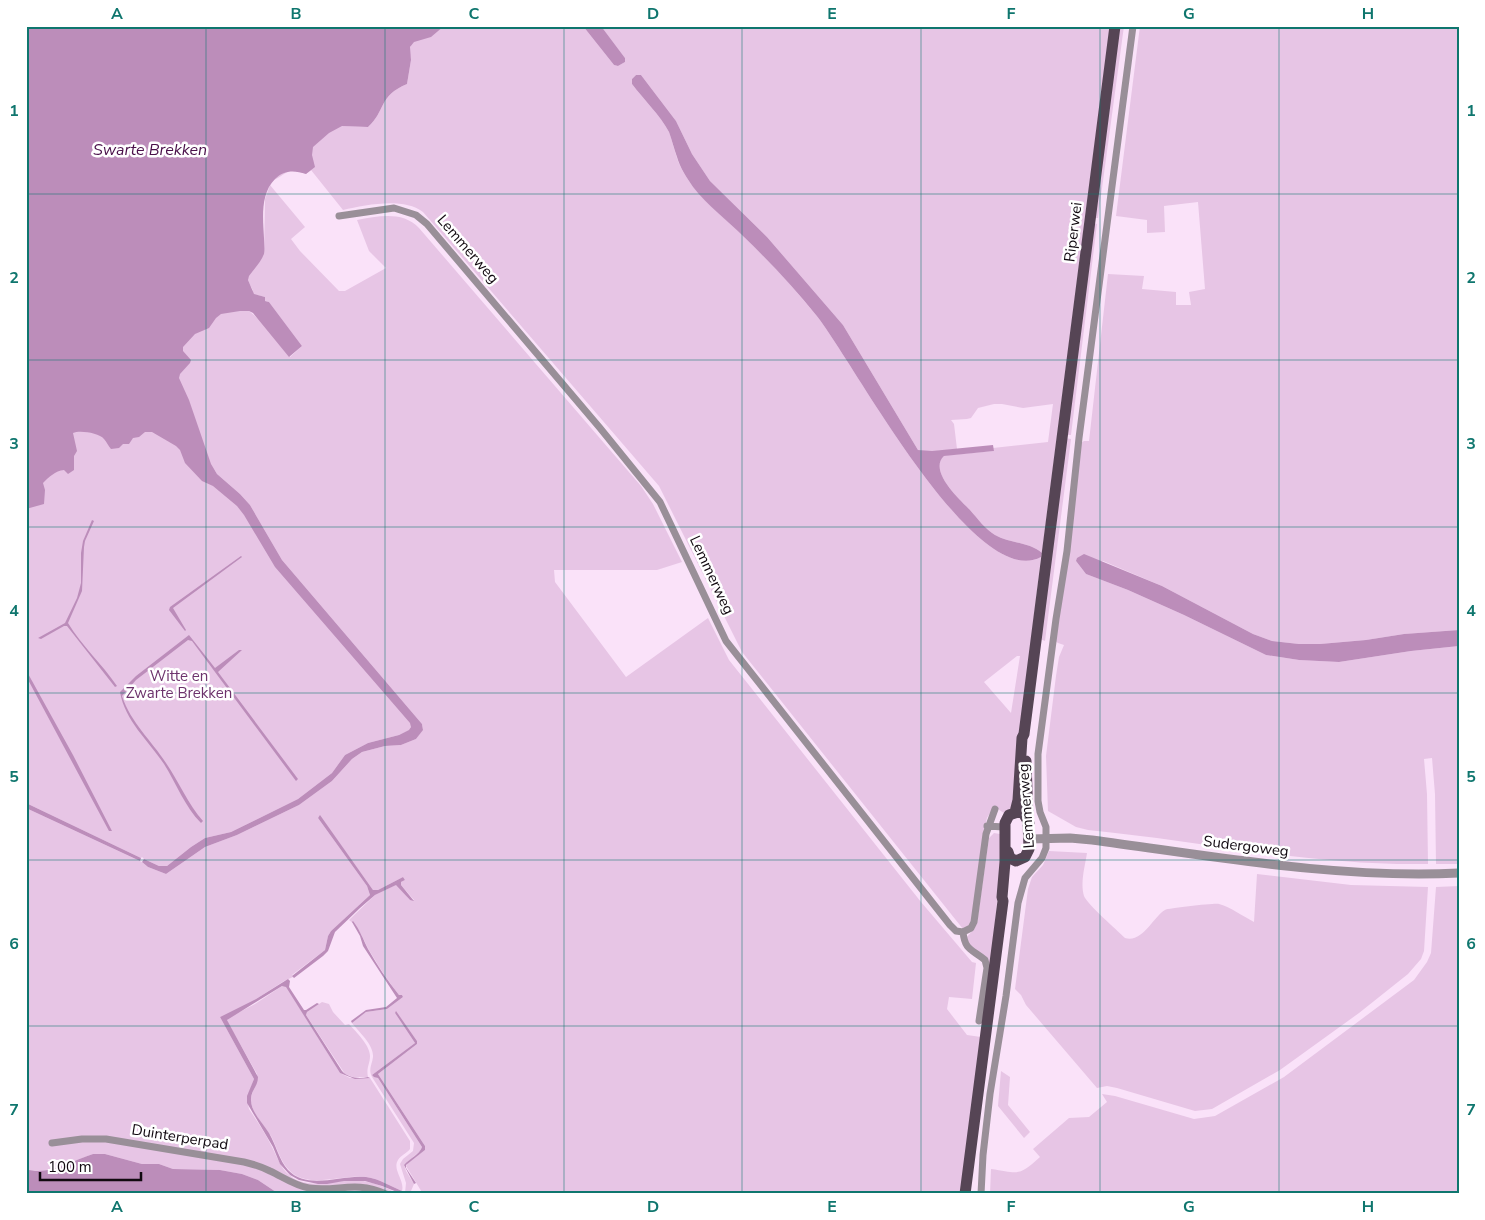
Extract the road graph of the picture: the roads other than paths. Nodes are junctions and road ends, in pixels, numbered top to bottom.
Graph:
1 (1115, 26) edge
2 (1133, 26) edge
3 (339, 216) dead end
4 (1061, 442) joint
5 (1024, 734) junction
6 (994, 809) dead end
7 (1015, 812) junction
8 (1029, 823) junction
9 (987, 826) junction
10 (1004, 827) junction
11 (1030, 839) junction
12 (1046, 839) junction
13 (1005, 849) junction
14 (1018, 860) junction
15 (1459, 874) edge
16 (1003, 901) junction
17 (963, 932) junction
18 (979, 1021) dead end
19 (52, 1143) dead end
20 (386, 1194) edge
21 (965, 1194) edge
22 (981, 1194) edge

1 - 4 main road, Riperwei
2 - 12 street, Lemmerweg
3 - 17 street, Lemmerweg
4 - 5 main road, Lemmerweg
5 - 7 main road, Lemmerweg
5 - 8 main road, Lemmerweg
6 - 9 street
7 - 8 main road
7 - 10 main road
8 - 11 main road, Lemmerweg
9 - 10 street
9 - 17 street
10 - 13 main road, Lemmerweg
11 - 12 street, Sudergoweg
11 - 14 main road, Lemmerweg
12 - 15 street, Sudergoweg
12 - 22 street, Lemmerweg
13 - 14 main road
13 - 16 main road, Lemmerweg
14 - 16 main road, Lemmerweg
16 - 21 main road, Lemmerweg
17 - 18 street, Lemmerweg
19 - 20 street, Duinterperpad

